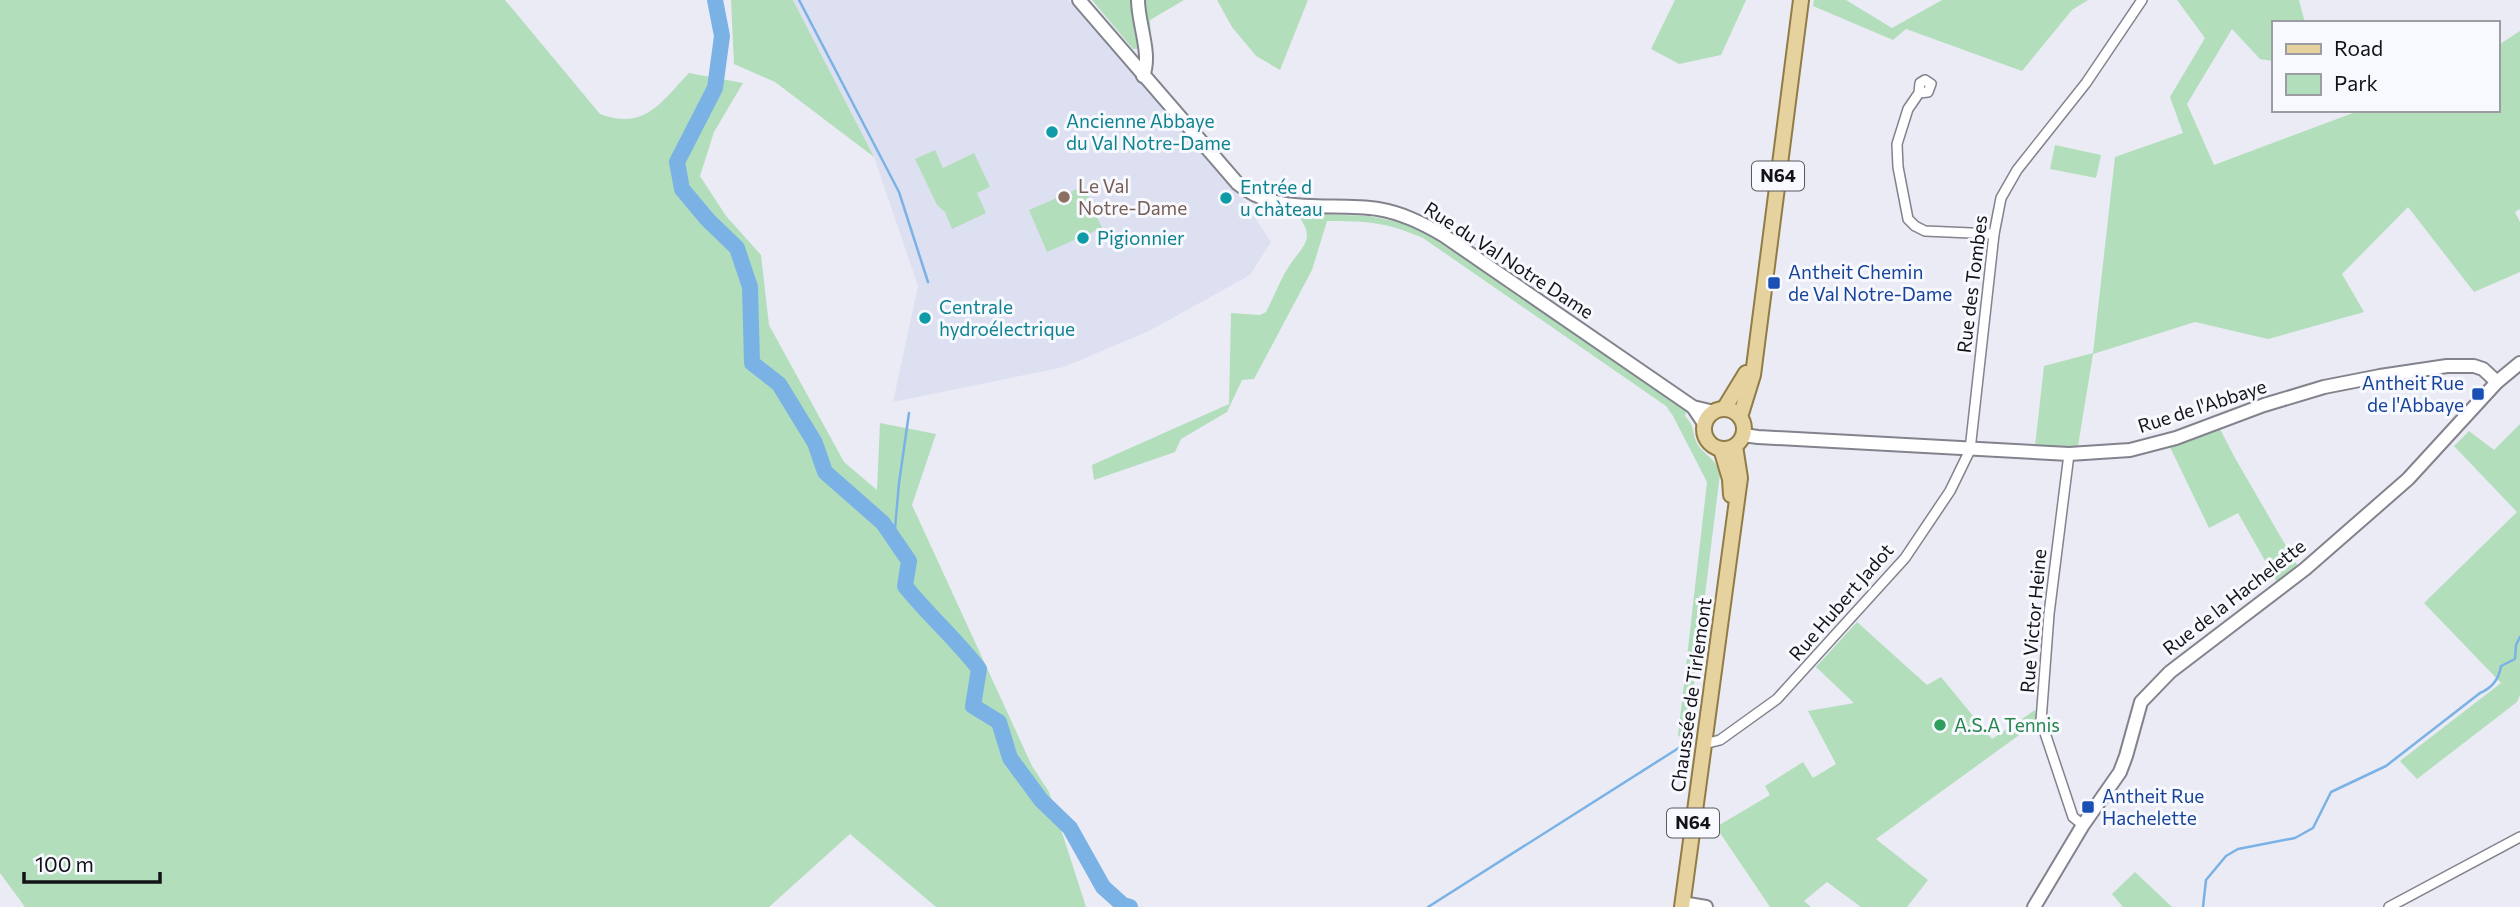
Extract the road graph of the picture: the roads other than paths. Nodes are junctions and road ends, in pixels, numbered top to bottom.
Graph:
1 (1079, 0) edge
2 (1138, 0) edge
3 (1801, 0) edge
4 (2142, 0) edge
5 (1143, 76) junction
6 (1919, 93) dead end
7 (1994, 233) junction
8 (1755, 352) junction
9 (2520, 363) edge
10 (2497, 382) junction
11 (1693, 407) junction
12 (1719, 410) junction
13 (1740, 416) junction
14 (1704, 425) junction
15 (1733, 443) junction
16 (1970, 450) junction
17 (2068, 454) junction
18 (1704, 744) junction
19 (2083, 825) junction
20 (2520, 837) edge
21 (1682, 905) edge
22 (1706, 907) edge
23 (2034, 907) edge
24 (2389, 907) edge

1 - 5 street, Rue du Val Notre Dame
2 - 5 street
3 - 8 main road, Chaussée de Tirlemont / N64
4 - 7 street, Rue des Tombes
5 - 11 street, Rue du Val Notre Dame
6 - 7 street
7 - 16 street, Rue des Tombes
8 - 12 main road, Chaussée de Tirlemont / N64
8 - 13 main road, Chaussée de Tirlemont / N64
9 - 10 street, Rue de la Hachelette
10 - 17 street, Rue de l'Abbaye
10 - 19 street, Rue de la Hachelette
11 - 12 street, Rue du Val Notre Dame
11 - 14 street, Rue du Val Notre Dame
12 - 13 main road
12 - 14 main road, Chaussée de Tirlemont / N64
13 - 15 main road, Chaussée de Tirlemont / N64
14 - 15 main road, Chaussée de Tirlemont / N64
15 - 16 street, Rue de l'Abbaye
15 - 18 main road, Chaussée de Tirlemont / N64
16 - 17 street, Rue de l'Abbaye
16 - 18 street, Rue Hubert Jadot
17 - 19 street, Rue Victor Heine
18 - 21 main road, Chaussée de Tirlemont / N64
19 - 23 street, Rue de la Hachelette
20 - 24 street
21 - 22 street

